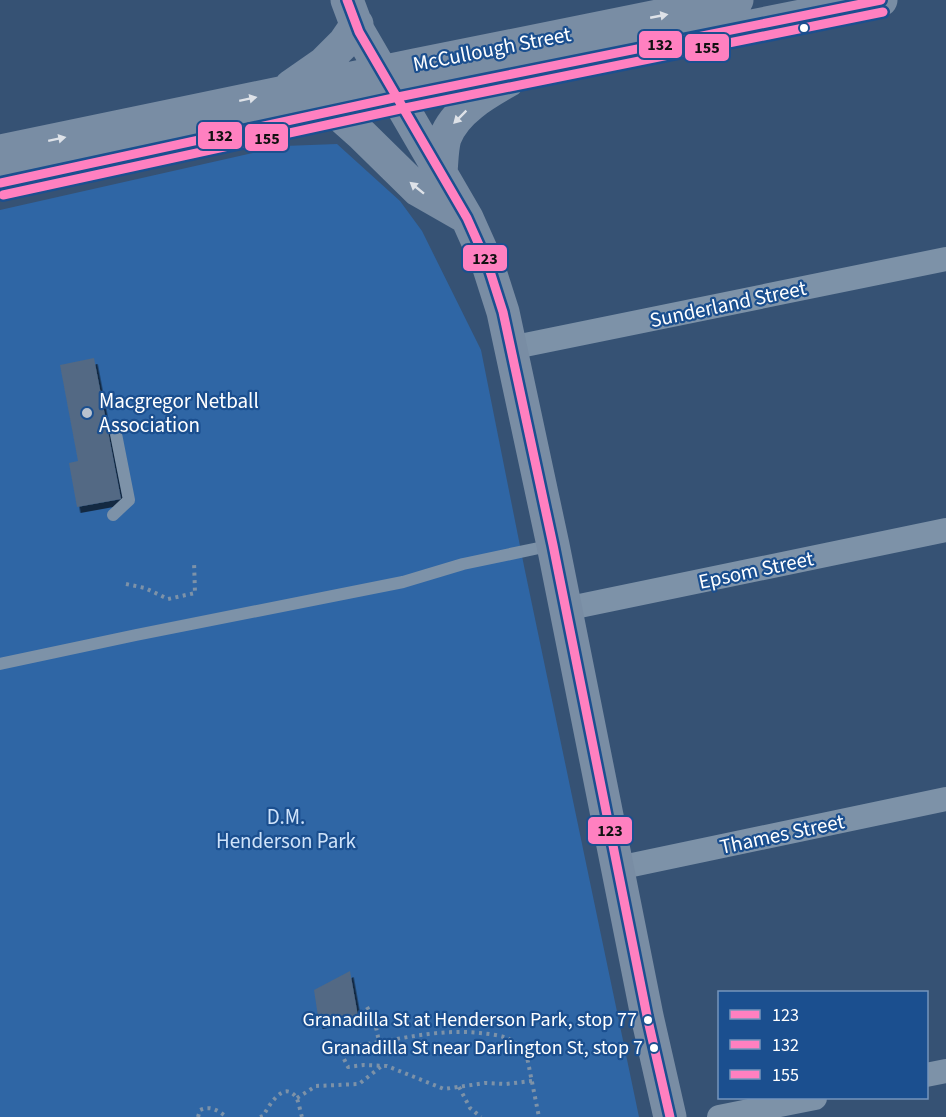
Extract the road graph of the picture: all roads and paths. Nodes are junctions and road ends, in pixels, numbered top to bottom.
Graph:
1 (737, 0) edge
2 (881, 0) edge
3 (352, 12) edge
4 (525, 72) junction
5 (390, 84) junction
6 (285, 92) junction
7 (335, 111) junction
8 (0, 151) edge
9 (441, 172) junction
10 (0, 183) edge
11 (467, 218) junction
12 (946, 259) edge
13 (510, 348) junction
14 (115, 429) dead end
15 (113, 515) dead end
16 (946, 530) edge
17 (553, 545) junction
18 (194, 561) dead end
19 (126, 584) dead end
20 (565, 609) junction
21 (0, 664) edge
22 (946, 799) edge
23 (618, 868) junction
24 (367, 1007) dead end
25 (379, 1042) junction
26 (383, 1065) junction
27 (946, 1071) edge
28 (928, 1075) edge
29 (532, 1081) junction
30 (459, 1087) junction
31 (297, 1098) junction
32 (810, 1099) edge
33 (198, 1117) edge
34 (227, 1117) edge
35 (260, 1117) edge
36 (302, 1117) edge
37 (481, 1117) edge
38 (539, 1117) edge
39 (670, 1117) edge
40 (719, 1117) edge

5 -> 1 main road, McCullough Street
2 - 4 main road, McCullough Street
3 - 5 main road
3 - 6 main road
4 - 5 main road, McCullough Street
4 -> 9 main road
5 - 6 main road, McCullough Street
5 - 7 main road, McCullough Street
5 - 9 main road
8 -> 6 main road, McCullough Street
7 - 10 main road, McCullough Street
11 -> 7 main road
9 - 11 main road
11 - 13 main road
12 - 13 street, Sunderland Street
13 - 17 main road
14 - 15 lane
16 - 20 street, Epsom Street
17 - 20 main road
17 - 21 lane
18 - 19 path
20 - 23 main road
22 - 23 street, Thames Street
23 - 39 main road
24 - 25 path
25 - 26 path
25 - 29 path
26 - 30 path
26 - 31 path
27 - 28 street
29 - 30 path
29 - 38 path
30 - 37 path
31 - 35 path
31 - 36 path
32 - 40 street
33 - 34 path

